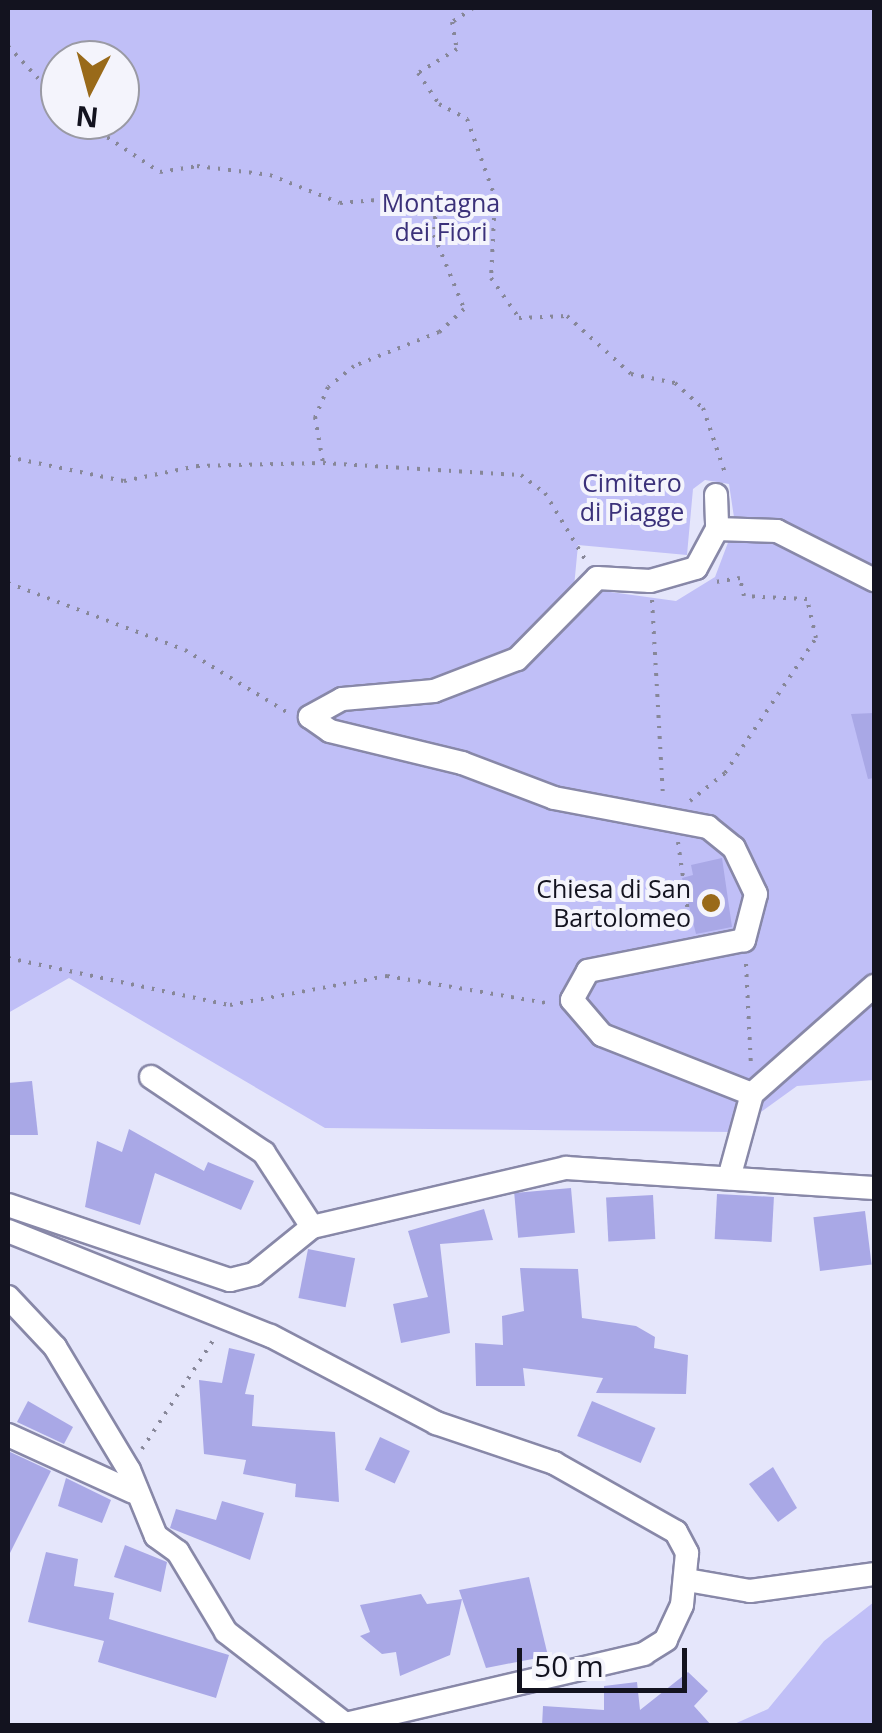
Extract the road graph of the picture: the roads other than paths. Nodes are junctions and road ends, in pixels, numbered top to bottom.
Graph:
1 (716, 496) road end
2 (717, 529) junction
3 (874, 580) edge
4 (874, 986) edge
5 (150, 1077) dead end
6 (752, 1094) junction
7 (729, 1178) junction
8 (874, 1188) edge
9 (8, 1206) edge
10 (312, 1228) junction
11 (8, 1231) edge
12 (8, 1298) edge
13 (8, 1436) edge
14 (131, 1481) junction
15 (874, 1574) edge
16 (687, 1580) junction
17 (341, 1725) edge

1 - 2 street
2 - 3 street
2 - 6 street
4 - 6 street
5 - 10 street
6 - 7 street
7 - 8 street
7 - 10 street
9 - 10 street
11 - 16 street
12 - 14 street
13 - 14 street
14 - 17 street
15 - 16 street
16 - 17 street

